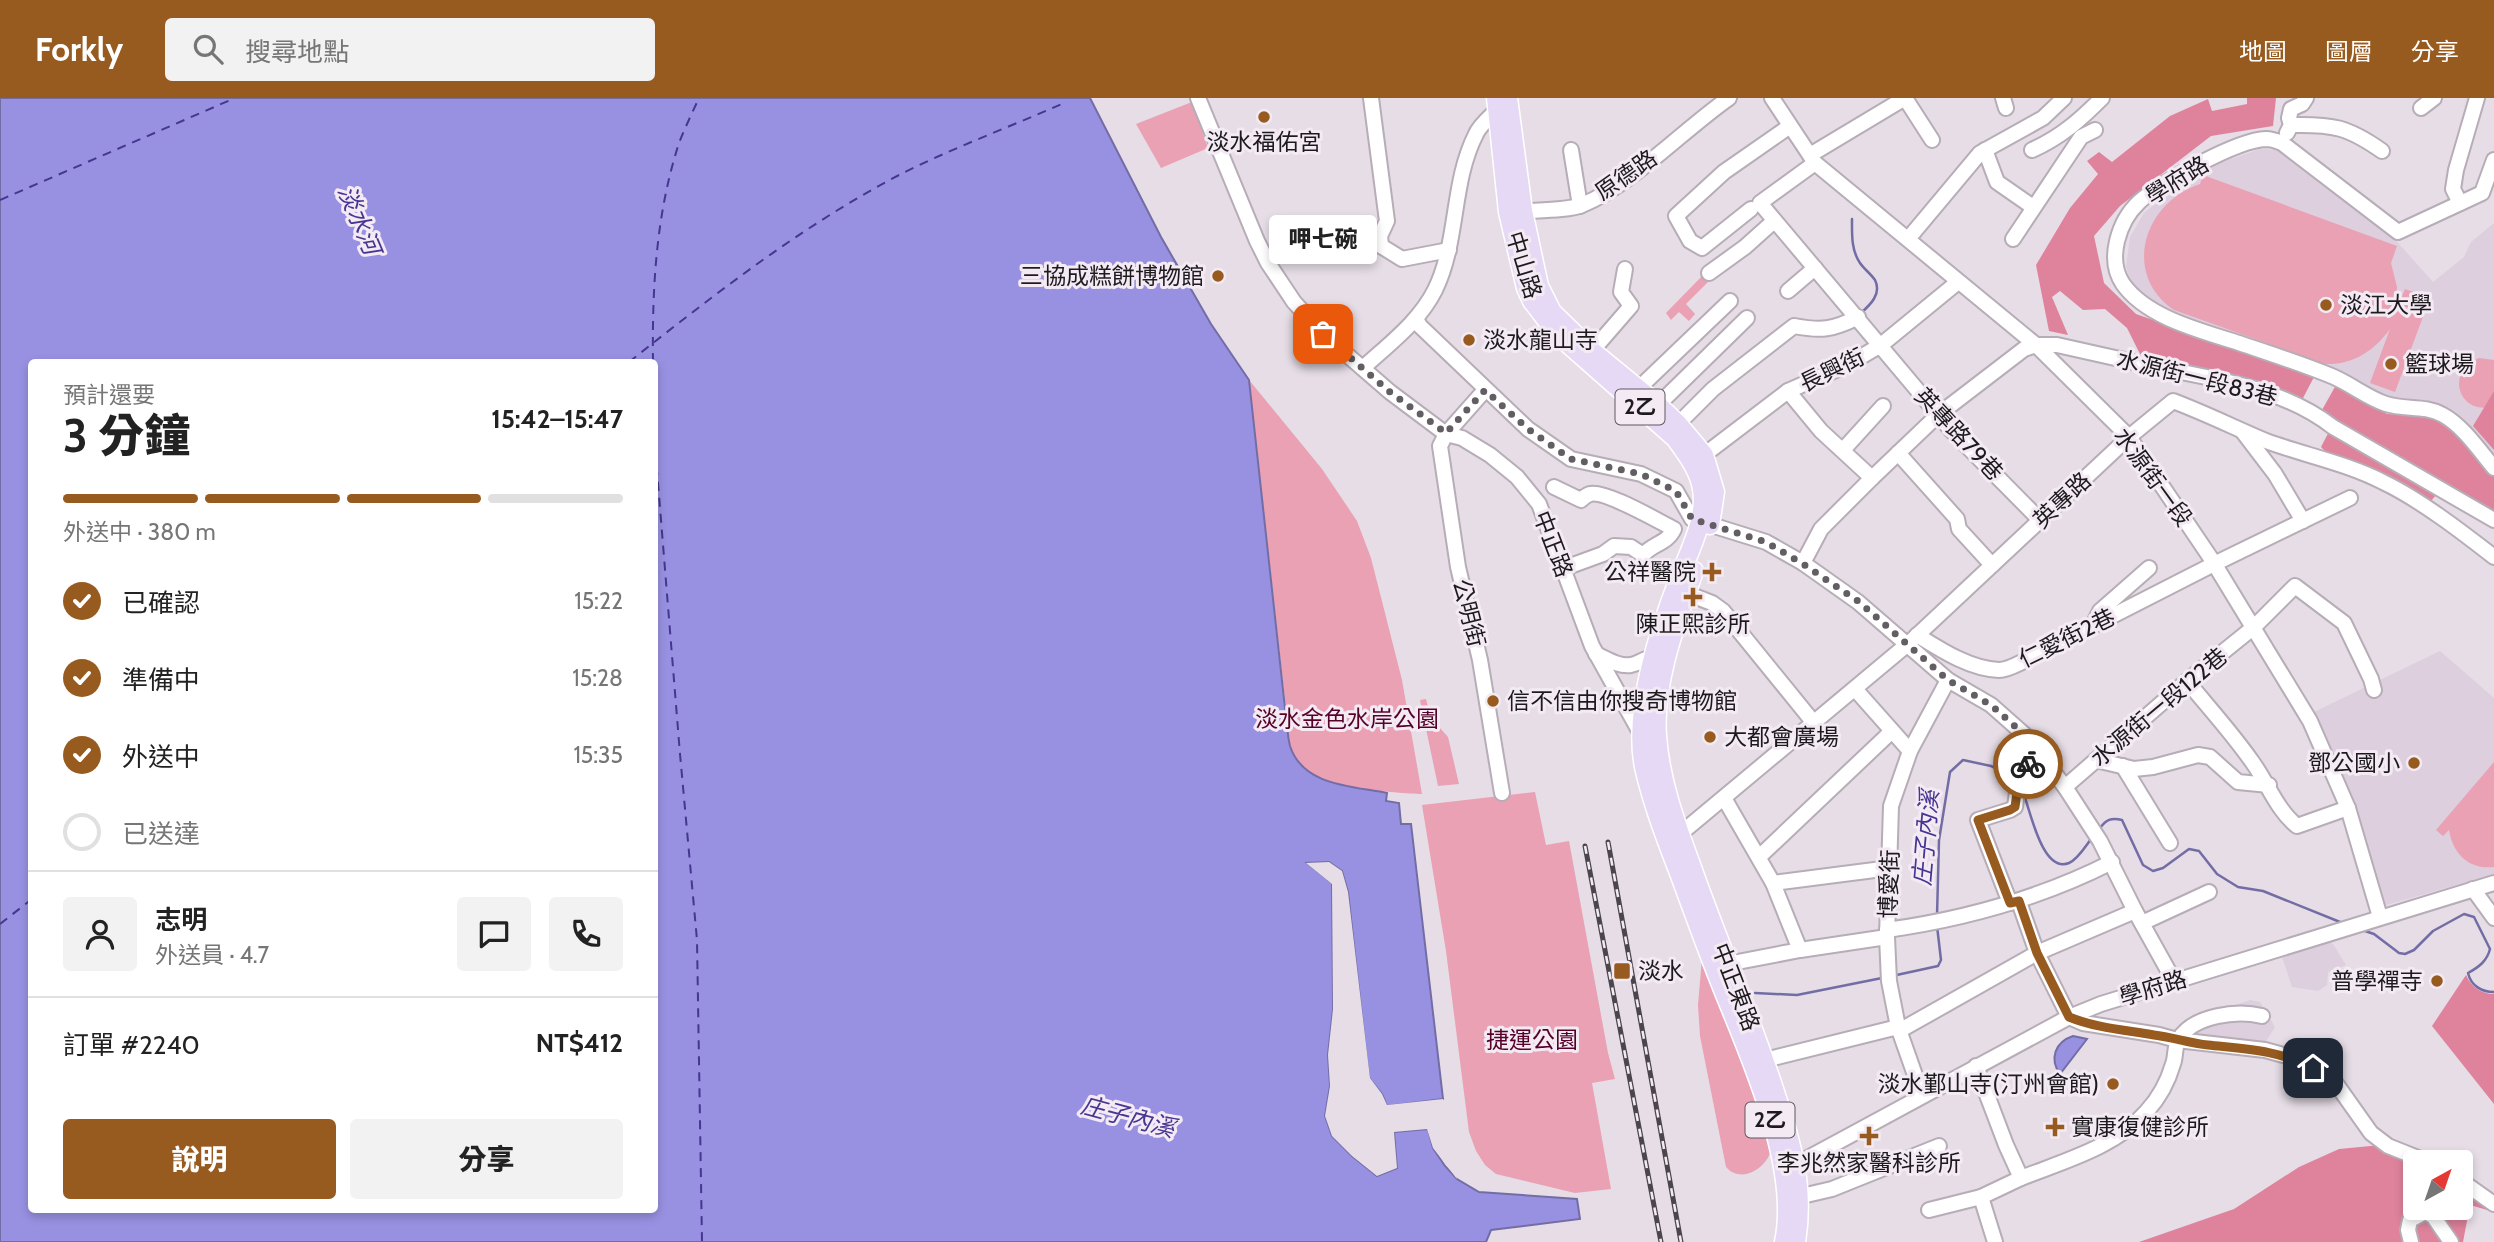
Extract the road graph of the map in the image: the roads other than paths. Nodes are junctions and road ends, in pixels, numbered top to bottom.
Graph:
1 (1198, 98) edge
2 (1371, 98) edge
3 (1729, 98) edge
4 (1772, 98) edge
5 (1905, 98) edge
6 (2064, 98) edge
7 (2102, 98) edge
8 (2306, 98) edge
9 (2434, 98) edge
10 (2477, 98) edge
11 (1500, 102) edge
12 (2421, 108) dead end
13 (2291, 125) junction
14 (1790, 126) junction
15 (2095, 130) dead end
16 (2076, 132) junction
17 (1932, 140) dead end
18 (2282, 143) junction
19 (1571, 150) dead end
20 (1985, 150) junction
21 (2032, 150) dead end
22 (2382, 150) dead end
23 (1813, 159) junction
24 (2494, 160) edge
25 (2460, 203) junction
26 (1580, 206) junction
27 (1756, 206) junction
28 (2033, 206) junction
29 (1516, 211) junction
30 (1774, 221) junction
31 (1908, 239) junction
32 (2012, 239) dead end
33 (1449, 250) junction
34 (1815, 268) junction
35 (1625, 269) dead end
36 (1709, 273) dead end
37 (1958, 282) junction
38 (1788, 291) dead end
39 (1730, 301) dead end
40 (1858, 317) junction
41 (1747, 318) dead end
42 (1416, 319) junction
43 (1881, 345) junction
44 (2036, 345) junction
45 (1591, 351) junction
46 (1363, 368) junction
47 (1639, 388) junction
48 (1485, 390) junction
49 (1788, 391) junction
50 (1658, 405) junction
51 (1883, 406) dead end
52 (1938, 415) junction
53 (1678, 424) junction
54 (2242, 431) junction
55 (1446, 433) junction
56 (2129, 437) junction
57 (1843, 450) junction
58 (1898, 453) junction
59 (1704, 455) junction
60 (2494, 468) edge
61 (1872, 478) junction
62 (1553, 487) dead end
63 (2350, 498) dead end
64 (2040, 520) junction
65 (2304, 520) junction
66 (2494, 520) edge
67 (1705, 523) junction
68 (2494, 556) edge
69 (1803, 564) junction
70 (2214, 564) junction
71 (1992, 565) junction
72 (2149, 568) dead end
73 (1562, 569) junction
74 (1686, 593) junction
75 (2092, 627) junction
76 (2254, 627) junction
77 (1913, 639) junction
78 (1596, 654) junction
79 (1654, 659) junction
80 (1948, 680) junction
81 (2187, 681) junction
82 (1855, 689) junction
83 (2374, 690) dead end
84 (1814, 723) junction
85 (1892, 731) junction
86 (1649, 734) junction
87 (1910, 751) junction
88 (2035, 751) junction
89 (2096, 760) junction
90 (2123, 766) junction
91 (2269, 785) junction
92 (2065, 787) junction
93 (1502, 793) dead end
94 (1724, 799) junction
95 (2348, 808) junction
96 (1680, 834) junction
97 (2170, 843) dead end
98 (1759, 857) junction
99 (2112, 862) junction
100 (1890, 868) junction
101 (1773, 883) junction
102 (2494, 883) edge
103 (2473, 889) junction
104 (2209, 892) dead end
105 (2014, 902) junction
106 (2138, 917) junction
107 (2380, 917) junction
108 (2494, 918) edge
109 (1887, 934) junction
110 (1800, 950) junction
111 (2037, 953) junction
112 (1727, 964) junction
113 (2174, 981) junction
114 (2262, 1016) dead end
115 (2069, 1017) junction
116 (1898, 1029) junction
117 (2177, 1041) junction
118 (1765, 1060) junction
119 (1976, 1066) junction
120 (1922, 1095) junction
121 (1939, 1146) dead end
122 (2403, 1152) edge
123 (1791, 1169) junction
124 (2021, 1178) junction
125 (2473, 1189) edge
126 (1981, 1196) junction
127 (1794, 1198) junction
128 (2494, 1203) edge
129 (1929, 1210) dead end
130 (1784, 1242) edge
131 (1796, 1242) edge
132 (1995, 1242) edge
133 (2411, 1242) edge
134 (2451, 1242) edge

1 - 46 street, 中正路
2 - 33 street
3 - 26 street, 原德路
4 - 14 street, 水源街一段
5 - 17 street
5 - 23 street
6 - 20 street
7 - 16 street
8 - 13 street
9 - 12 street
10 - 25 street
11 - 29 main road, 中山路 / 2乙
11 - 33 street
13 - 18 street
13 - 22 street
14 - 23 street, 水源街一段
14 - 27 street
15 - 16 street
16 - 21 street
16 - 28 street
18 - 25 street
18 - 60 street, 學府路
19 - 26 street
20 - 28 street
20 - 31 street
23 - 27 street
23 - 31 street, 水源街一段
24 - 25 street
26 - 29 street, 原德路
27 - 30 street, 英專路79巷
28 - 32 street
29 - 45 main road, 中山路 / 2乙
29 - 67 main road, 中山路 / 2乙
30 - 34 street, 英專路79巷
30 - 36 street
31 - 37 street, 水源街一段
33 - 42 street
34 - 38 street
34 - 40 street, 英專路79巷
35 - 45 street
37 - 43 street, 長興街
37 - 44 street, 水源街一段
39 - 47 street
40 - 43 street, 英專路79巷
40 - 53 street
41 - 50 street
42 - 46 street
42 - 48 street
43 - 49 street, 長興街
43 - 52 street, 英專路79巷
44 - 52 street
44 - 56 street, 水源街一段
44 - 66 street, 水源街一段83巷
45 - 47 main road, 中山路 / 2乙
46 - 55 street, 中正路
47 - 50 main road, 中山路 / 2乙
48 - 55 street
48 - 67 street
49 - 57 street
49 - 59 street, 長興街
50 - 53 main road, 中山路 / 2乙
51 - 57 street
52 - 58 street
52 - 64 street, 英專路79巷
53 - 59 main road, 中山路 / 2乙
54 - 56 street, 英專路
54 - 65 street
54 - 68 street, 英專路
55 - 73 street, 中正路
55 - 93 street, 公明街
56 - 64 street, 英專路
56 - 70 street, 水源街一段
57 - 61 street
58 - 61 street
58 - 71 street
59 - 67 main road, 中山路 / 2乙
61 - 69 street
62 - 73 street
63 - 65 street, 仁愛街2巷
64 - 71 street, 英專路
65 - 70 street, 仁愛街2巷
67 - 69 street
67 - 74 main road, 中山路 / 2乙
67 - 79 main road, 中山路 / 2乙
69 - 77 street
70 - 75 street, 仁愛街2巷
70 - 76 street, 水源街一段
71 - 77 street, 英專路
72 - 75 street
73 - 78 street, 中正路
74 - 84 street
74 - 86 main road, 中山路 / 2乙
75 - 77 street, 仁愛街2巷
76 - 81 street, 水源街一段122巷
76 - 83 street, 水源街一段122巷
76 - 95 street, 水源街一段
77 - 80 street
77 - 82 street, 英專路
78 - 79 street
78 - 86 street, 中正路
79 - 86 main road, 中山路 / 2乙
80 - 87 street, 博愛街
80 - 88 street
81 - 89 street, 水源街一段122巷
81 - 91 street
82 - 84 street, 英專路
82 - 85 street
84 - 94 street, 英專路
85 - 87 street
85 - 98 street
86 - 96 main road, 中正東路 / 2乙
86 - 123 main road, 中正東路 / 2乙
87 - 100 street, 博愛街
88 - 92 street
88 - 105 street
89 - 90 street
89 - 92 street, 水源街一段122巷
90 - 91 street
90 - 97 street
91 - 95 street
92 - 99 street
94 - 96 street, 英專路
94 - 98 street
95 - 107 street, 水源街一段
96 - 112 main road, 中正東路 / 2乙
98 - 101 street
99 - 105 street
99 - 106 street
100 - 101 street
100 - 109 street, 博愛街
101 - 110 street
102 - 103 street, 學府路
103 - 107 street, 學府路
103 - 108 street
104 - 106 street
105 - 109 street
105 - 111 street
106 - 111 street
106 - 113 street
107 - 113 street, 學府路
109 - 110 street
109 - 116 street, 博愛街
110 - 112 street
111 - 115 street
111 - 116 street
112 - 118 main road, 中正東路 / 2乙
113 - 115 street, 學府路
114 - 117 street
115 - 117 street
115 - 119 street, 學府路
116 - 118 street
116 - 120 street, 博愛街
117 - 122 street
117 - 124 street
118 - 123 main road, 中正東路 / 2乙
119 - 120 street, 學府路
119 - 124 street
120 - 123 street, 學府路
121 - 127 street
123 - 127 main road, 中正東路 / 2乙
124 - 126 street
125 - 128 street
126 - 129 street
126 - 132 street
127 - 130 main road, 中正東路 / 2乙
127 - 131 main road, 中正東路 / 2乙
133 - 134 street

